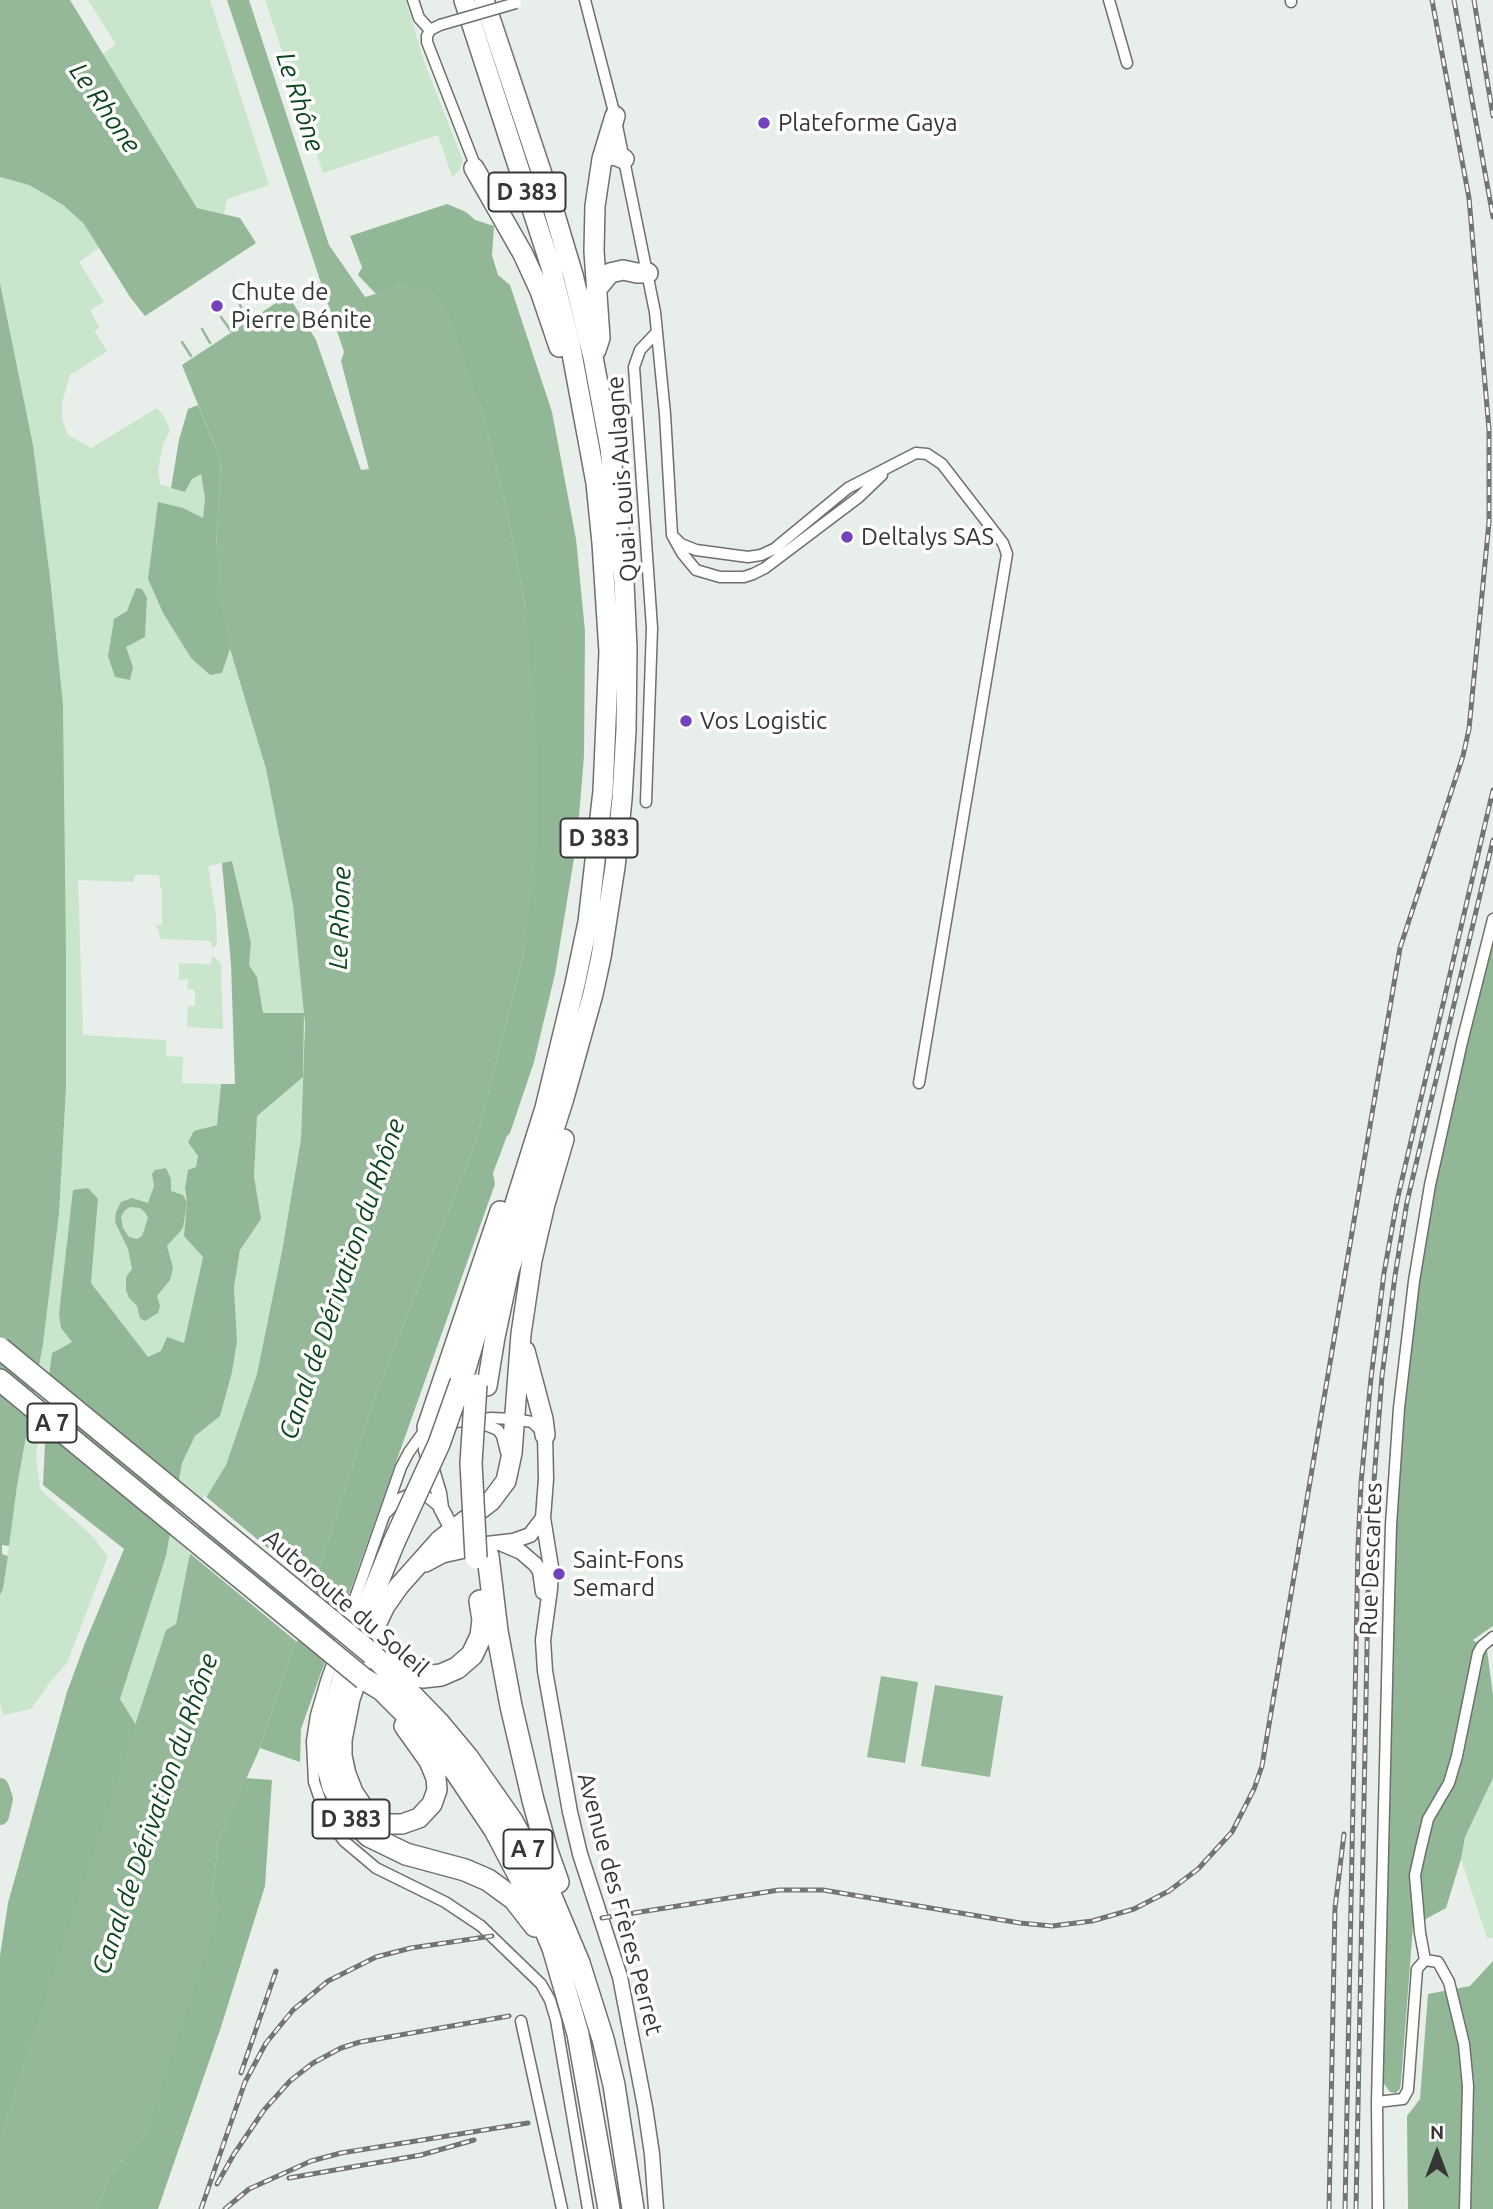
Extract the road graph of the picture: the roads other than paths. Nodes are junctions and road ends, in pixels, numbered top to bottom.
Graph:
1 (413, 0) edge
2 (464, 0) edge
3 (484, 0) edge
4 (585, 0) edge
5 (1109, 0) edge
6 (521, 1) edge
7 (435, 28) junction
8 (1127, 63) dead end
9 (615, 116) junction
10 (602, 159) junction
11 (624, 159) junction
12 (474, 168) joint
13 (648, 273) junction
14 (596, 290) junction
15 (657, 332) junction
16 (593, 357) junction
17 (580, 387) junction
18 (892, 465) junction
19 (672, 535) junction
20 (646, 802) dead end
21 (1493, 919) edge
22 (593, 994) junction
23 (556, 1063) junction
24 (919, 1083) dead end
25 (500, 1251) joint
26 (521, 1334) junction
27 (0, 1348) edge
28 (0, 1380) edge
29 (475, 1384) junction
30 (514, 1419) junction
31 (472, 1420) junction
32 (427, 1427) junction
33 (545, 1435) junction
34 (510, 1468) junction
35 (441, 1508) junction
36 (384, 1517) junction
37 (543, 1518) junction
38 (453, 1531) junction
39 (485, 1550) junction
40 (415, 1567) junction
41 (546, 1610) junction
42 (1493, 1637) edge
43 (372, 1654) junction
44 (364, 1679) junction
45 (1425, 1960) junction
46 (567, 1994) junction
47 (521, 2021) dead end
48 (614, 2085) junction
49 (1377, 2102) junction
50 (562, 2209) edge
51 (588, 2209) edge
52 (609, 2209) edge
53 (633, 2209) edge
54 (656, 2209) edge
55 (1378, 2209) edge
56 (1465, 2209) edge

1 - 7 street
2 - 17 highway, D 383
3 - 16 highway, D 383
4 - 9 street
5 - 8 street
6 - 7 street, bridge
7 - 12 street
9 - 10 highway
9 - 11 street
10 - 11 highway
10 - 14 highway
11 - 13 street
12 - 17 highway
13 - 14 highway
13 - 15 street
14 - 16 highway
15 - 19 street
15 - 20 street, Quai Louis Aulagne
16 - 22 highway, D 383
17 - 23 highway, D 383
18 - 19 street
18 - 19 street
18 - 24 street
21 - 49 street, Rue Descartes
22 - 26 highway
22 - 29 highway, D 383
23 - 25 highway, D 383
23 - 32 highway
25 - 29 highway
26 - 30 highway
26 - 33 highway
27 - 43 highway, Autoroute du Soleil / A 7, bridge
28 - 44 highway, Autoroute du Soleil / A 7, bridge
29 - 39 highway, D 383
29 - 46 highway, D 383, bridge
30 - 31 street
30 - 33 street
30 - 34 highway
31 - 32 street
31 - 34 street
32 - 35 street
32 - 36 street
33 - 37 street
34 - 38 highway
35 - 36 street
35 - 38 street
36 - 51 street
37 - 39 street
37 - 41 street
38 - 39 street
38 - 40 highway
39 - 40 highway
39 - 41 street
39 - 43 highway
39 - 48 highway, D 383
40 - 44 highway
41 - 54 street, Avenue des Frères Perret
42 - 45 street
43 - 48 highway, Autoroute du Soleil / A 7
44 - 46 highway, Autoroute du Soleil / A 7
45 - 49 street
45 - 56 street
46 - 52 highway, Autoroute du Soleil / A 7
47 - 50 street
48 - 53 highway, Autoroute du Soleil / A 7
49 - 55 street, Rue Descartes

